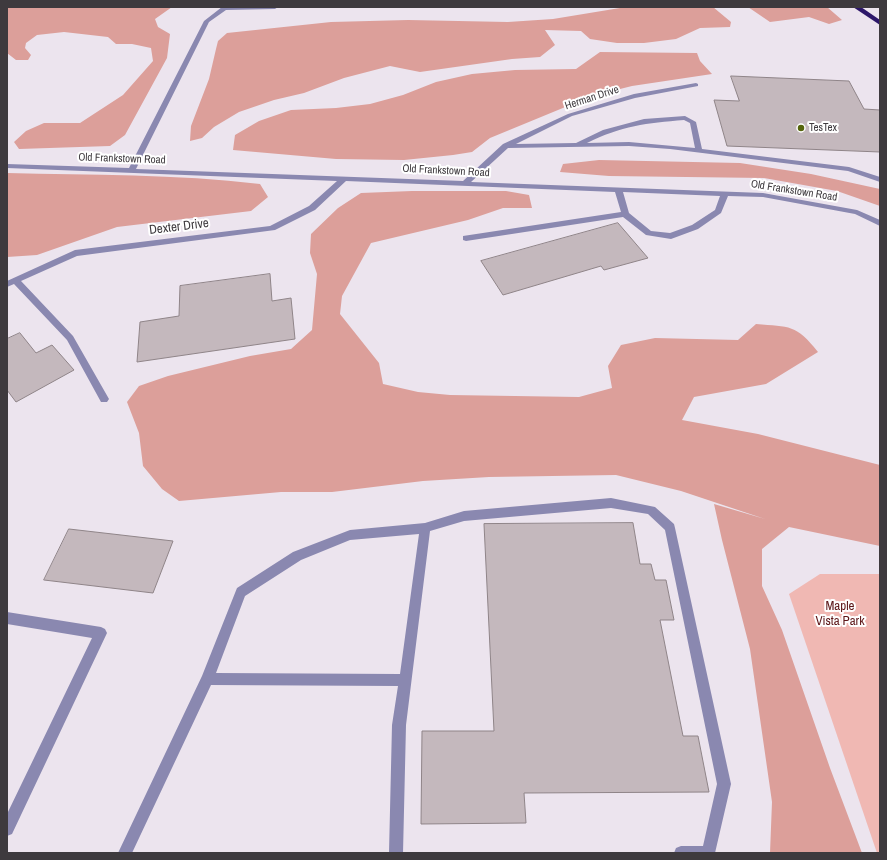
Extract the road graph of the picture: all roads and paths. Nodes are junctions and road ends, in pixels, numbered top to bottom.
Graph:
1 (274, 7) edge
2 (856, 7) edge
3 (226, 8) edge
4 (880, 23) edge
5 (696, 85) dead end
6 (577, 145) junction
7 (506, 146) junction
8 (699, 150) junction
9 (7, 166) edge
10 (131, 171) junction
11 (345, 178) junction
12 (880, 180) edge
13 (465, 183) junction
14 (618, 189) junction
15 (725, 193) junction
16 (625, 214) junction
17 (880, 223) edge
18 (466, 238) dead end
19 (10, 282) edge
20 (104, 399) dead end
21 (425, 528) junction
22 (7, 618) edge
23 (207, 679) junction
24 (404, 680) junction
25 (7, 830) edge
26 (125, 853) edge
27 (396, 853) edge
28 (681, 853) edge

1 - 3 street
2 - 4 highway
3 - 10 street
5 - 7 street, Herman Drive
6 - 7 street
6 - 8 street
6 - 8 street
7 - 13 street, Herman Drive
8 - 12 street
9 - 10 street, Old Frankstown Road
10 - 11 street, Old Frankstown Road
11 - 13 street, Old Frankstown Road
11 - 19 street, Dexter Drive
13 - 14 street, Old Frankstown Road
14 - 15 street, Old Frankstown Road
14 - 16 street
15 - 16 street
15 - 17 street, Old Frankstown Road
16 - 18 street
19 - 20 street
21 - 23 street
21 - 24 street
21 - 28 street
22 - 25 street
23 - 24 street
23 - 26 street
24 - 27 street

